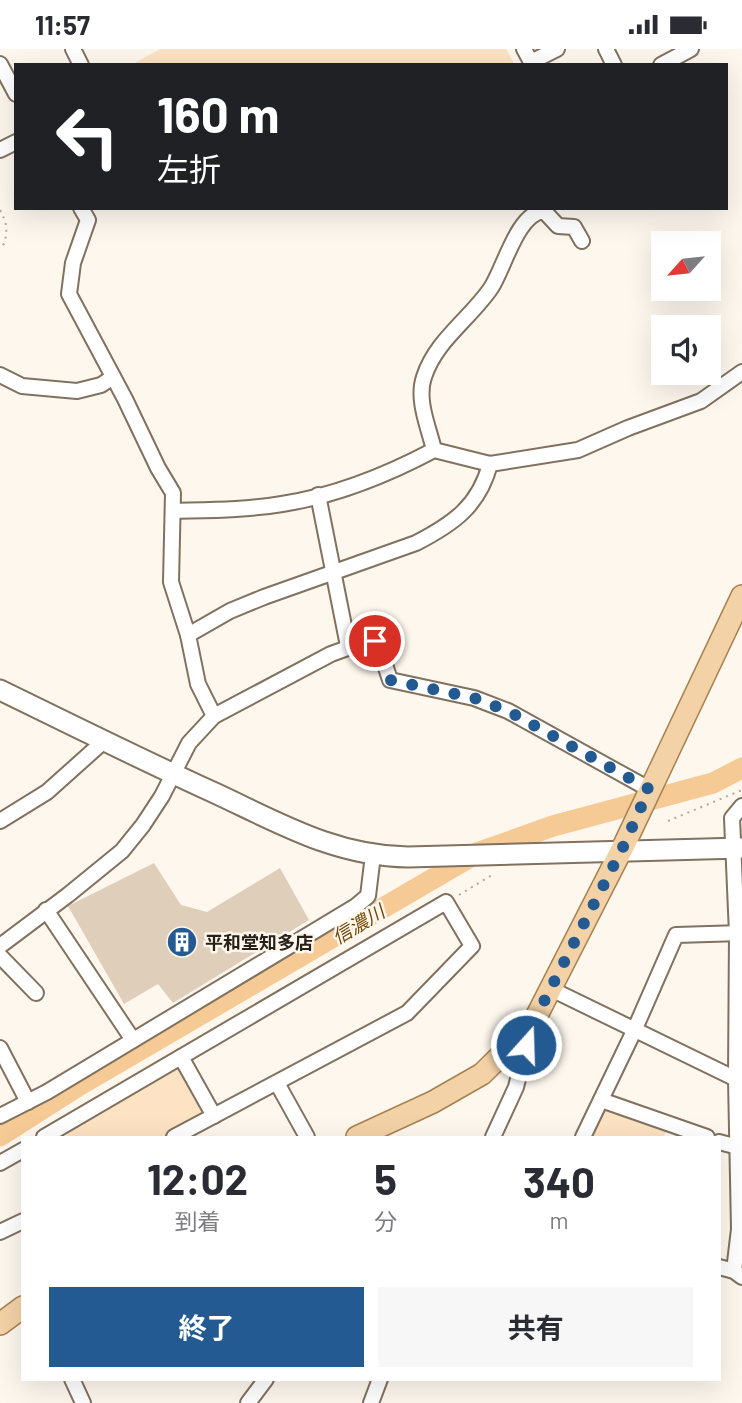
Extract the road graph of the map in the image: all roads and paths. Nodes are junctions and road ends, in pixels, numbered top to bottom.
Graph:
1 (524, 49) edge
2 (557, 49) edge
3 (691, 49) edge
4 (667, 58) edge
5 (0, 64) edge
6 (14, 90) edge
7 (0, 210) edge
8 (82, 210) edge
9 (582, 241) dead end
10 (0, 247) edge
11 (742, 372) edge
12 (0, 375) edge
13 (113, 377) junction
14 (434, 450) junction
15 (490, 464) junction
16 (318, 495) junction
17 (174, 511) junction
18 (333, 573) junction
19 (742, 596) edge
20 (188, 635) junction
21 (348, 646) junction
22 (0, 690) edge
23 (214, 716) junction
24 (104, 741) junction
25 (173, 774) junction
26 (649, 789) junction
27 (742, 790) edge
28 (742, 806) edge
29 (0, 821) edge
30 (668, 821) dead end
31 (738, 842) edge
32 (622, 848) junction
33 (373, 855) junction
34 (492, 875) dead end
35 (446, 902) junction
36 (46, 910) junction
37 (740, 933) edge
38 (2, 938) edge
39 (0, 957) edge
40 (551, 989) junction
41 (36, 994) dead end
42 (739, 1008) edge
43 (532, 1025) junction
44 (634, 1031) junction
45 (133, 1040) junction
46 (0, 1048) edge
47 (181, 1057) junction
48 (739, 1079) edge
49 (277, 1083) junction
50 (601, 1100) junction
51 (28, 1102) junction
52 (0, 1116) edge
53 (214, 1116) junction
54 (666, 1131) edge
55 (60, 1133) edge
56 (176, 1136) edge
57 (306, 1136) edge
58 (359, 1136) edge
59 (493, 1136) edge
60 (583, 1136) edge
61 (700, 1136) edge
62 (721, 1143) edge
63 (739, 1148) edge
64 (21, 1151) edge
65 (0, 1163) edge
66 (21, 1222) edge
67 (741, 1229) edge
68 (0, 1233) edge
69 (732, 1272) edge
70 (73, 1381) edge
71 (264, 1381) edge
72 (379, 1381) edge
73 (83, 1403) edge
74 (248, 1403) edge
75 (371, 1403) edge

1 - 2 street
3 - 4 street
5 - 6 street
7 - 10 path
8 - 13 street
9 - 14 street
11 - 15 street
12 - 13 street
13 - 17 street
14 - 15 street
14 - 16 street
15 - 18 street
16 - 17 street
16 - 18 street
17 - 20 street
18 - 20 street
18 - 21 street
19 - 26 main road
20 - 23 street
21 - 23 street
21 - 26 street
22 - 24 street
23 - 25 street
24 - 25 street
24 - 29 street
25 - 33 street
25 - 36 street
26 - 32 main road
27 - 30 path
28 - 31 street
31 - 32 street
31 - 37 street
32 - 33 street
32 - 40 main road
33 - 45 street
34 - 35 path
35 - 47 street
35 - 49 street
36 - 38 street
36 - 45 street
37 - 42 street
37 - 44 street
39 - 41 street
40 - 43 main road
40 - 44 street
42 - 48 street
43 - 58 main road
43 - 59 street
44 - 48 street
44 - 50 street
45 - 51 street
46 - 51 street
47 - 53 street
47 - 55 street
48 - 63 street
49 - 53 street
49 - 57 street
50 - 54 street
50 - 60 street
51 - 52 street
53 - 56 street
54 - 61 street
62 - 63 street
63 - 67 street
64 - 65 street
66 - 68 street
67 - 69 street
70 - 73 street
71 - 74 street
72 - 75 street

